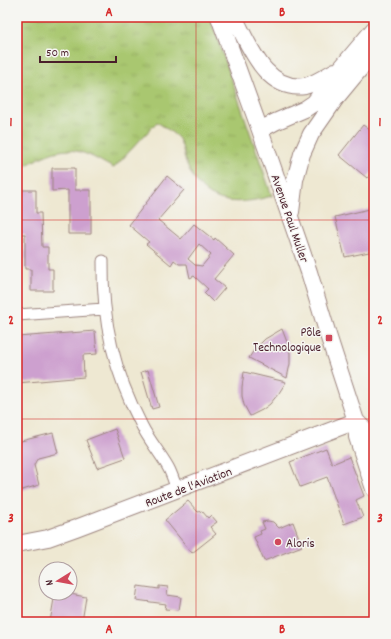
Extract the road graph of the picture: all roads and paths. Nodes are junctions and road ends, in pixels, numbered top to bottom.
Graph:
1 (219, 17) edge
2 (234, 17) edge
3 (374, 29) edge
4 (374, 52) edge
5 (342, 67) junction
6 (336, 98) junction
7 (260, 130) junction
8 (291, 218) junction
9 (103, 261) dead end
10 (104, 309) junction
11 (17, 315) edge
12 (356, 421) junction
13 (374, 451) edge
14 (374, 489) edge
15 (177, 490) junction
16 (17, 544) edge

1 - 7 street, Avenue Paul Muller
2 - 5 street
3 - 5 street
4 - 6 street
5 - 7 street
6 - 7 street
6 - 8 street
7 - 8 street, Avenue Paul Muller
8 - 12 street, Avenue Paul Muller
9 - 10 street
10 - 11 street
10 - 15 street
12 - 13 street, Avenue Paul Muller
12 - 14 street, Avenue Paul Muller
12 - 15 street, Route de l'Aviation
15 - 16 street, Route de l'Aviation

